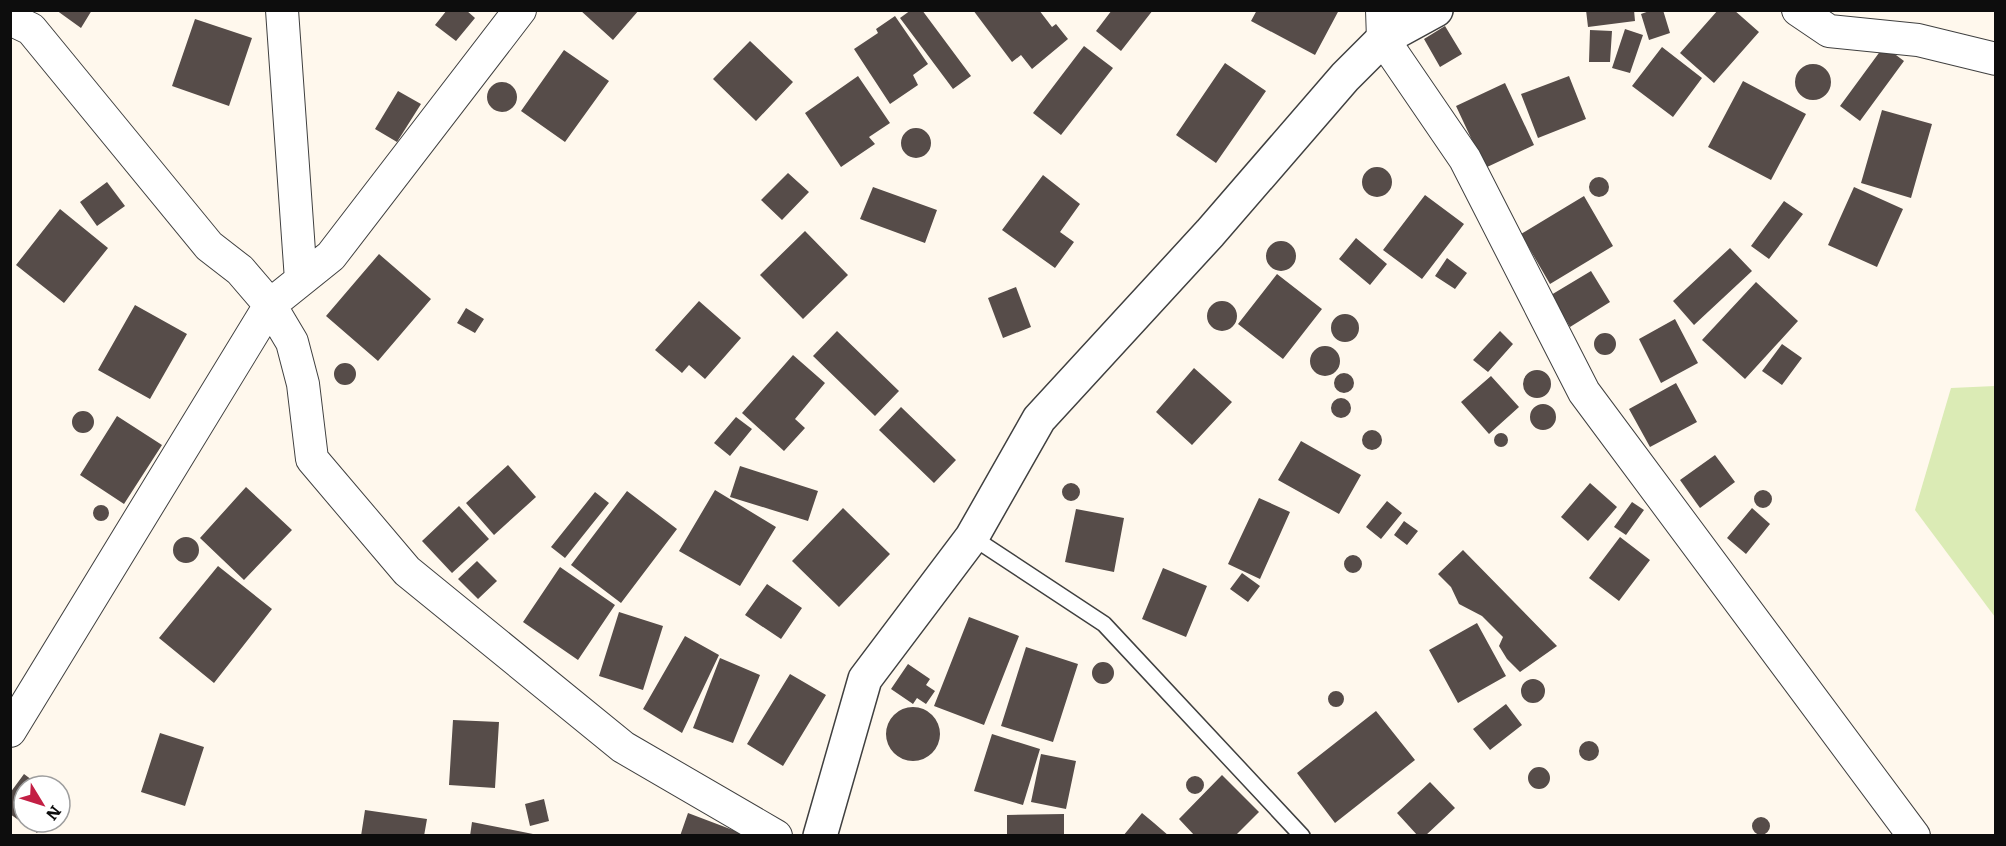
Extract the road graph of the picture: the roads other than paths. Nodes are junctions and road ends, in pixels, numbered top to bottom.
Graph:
1 (282, 10) edge
2 (520, 10) edge
3 (1436, 10) edge
4 (1798, 10) edge
5 (10, 19) edge
6 (1383, 25) edge
7 (1995, 59) edge
8 (301, 280) junction
9 (270, 305) junction
10 (972, 537) junction
11 (10, 731) edge
12 (776, 836) edge
13 (820, 836) edge
14 (1302, 836) edge
15 (1914, 836) edge

1 - 8 street
2 - 8 street
3 - 6 street
4 - 7 street
5 - 9 street
6 - 10 street
6 - 15 street
8 - 9 street
9 - 11 street
9 - 12 street
10 - 13 street
10 - 14 lane

